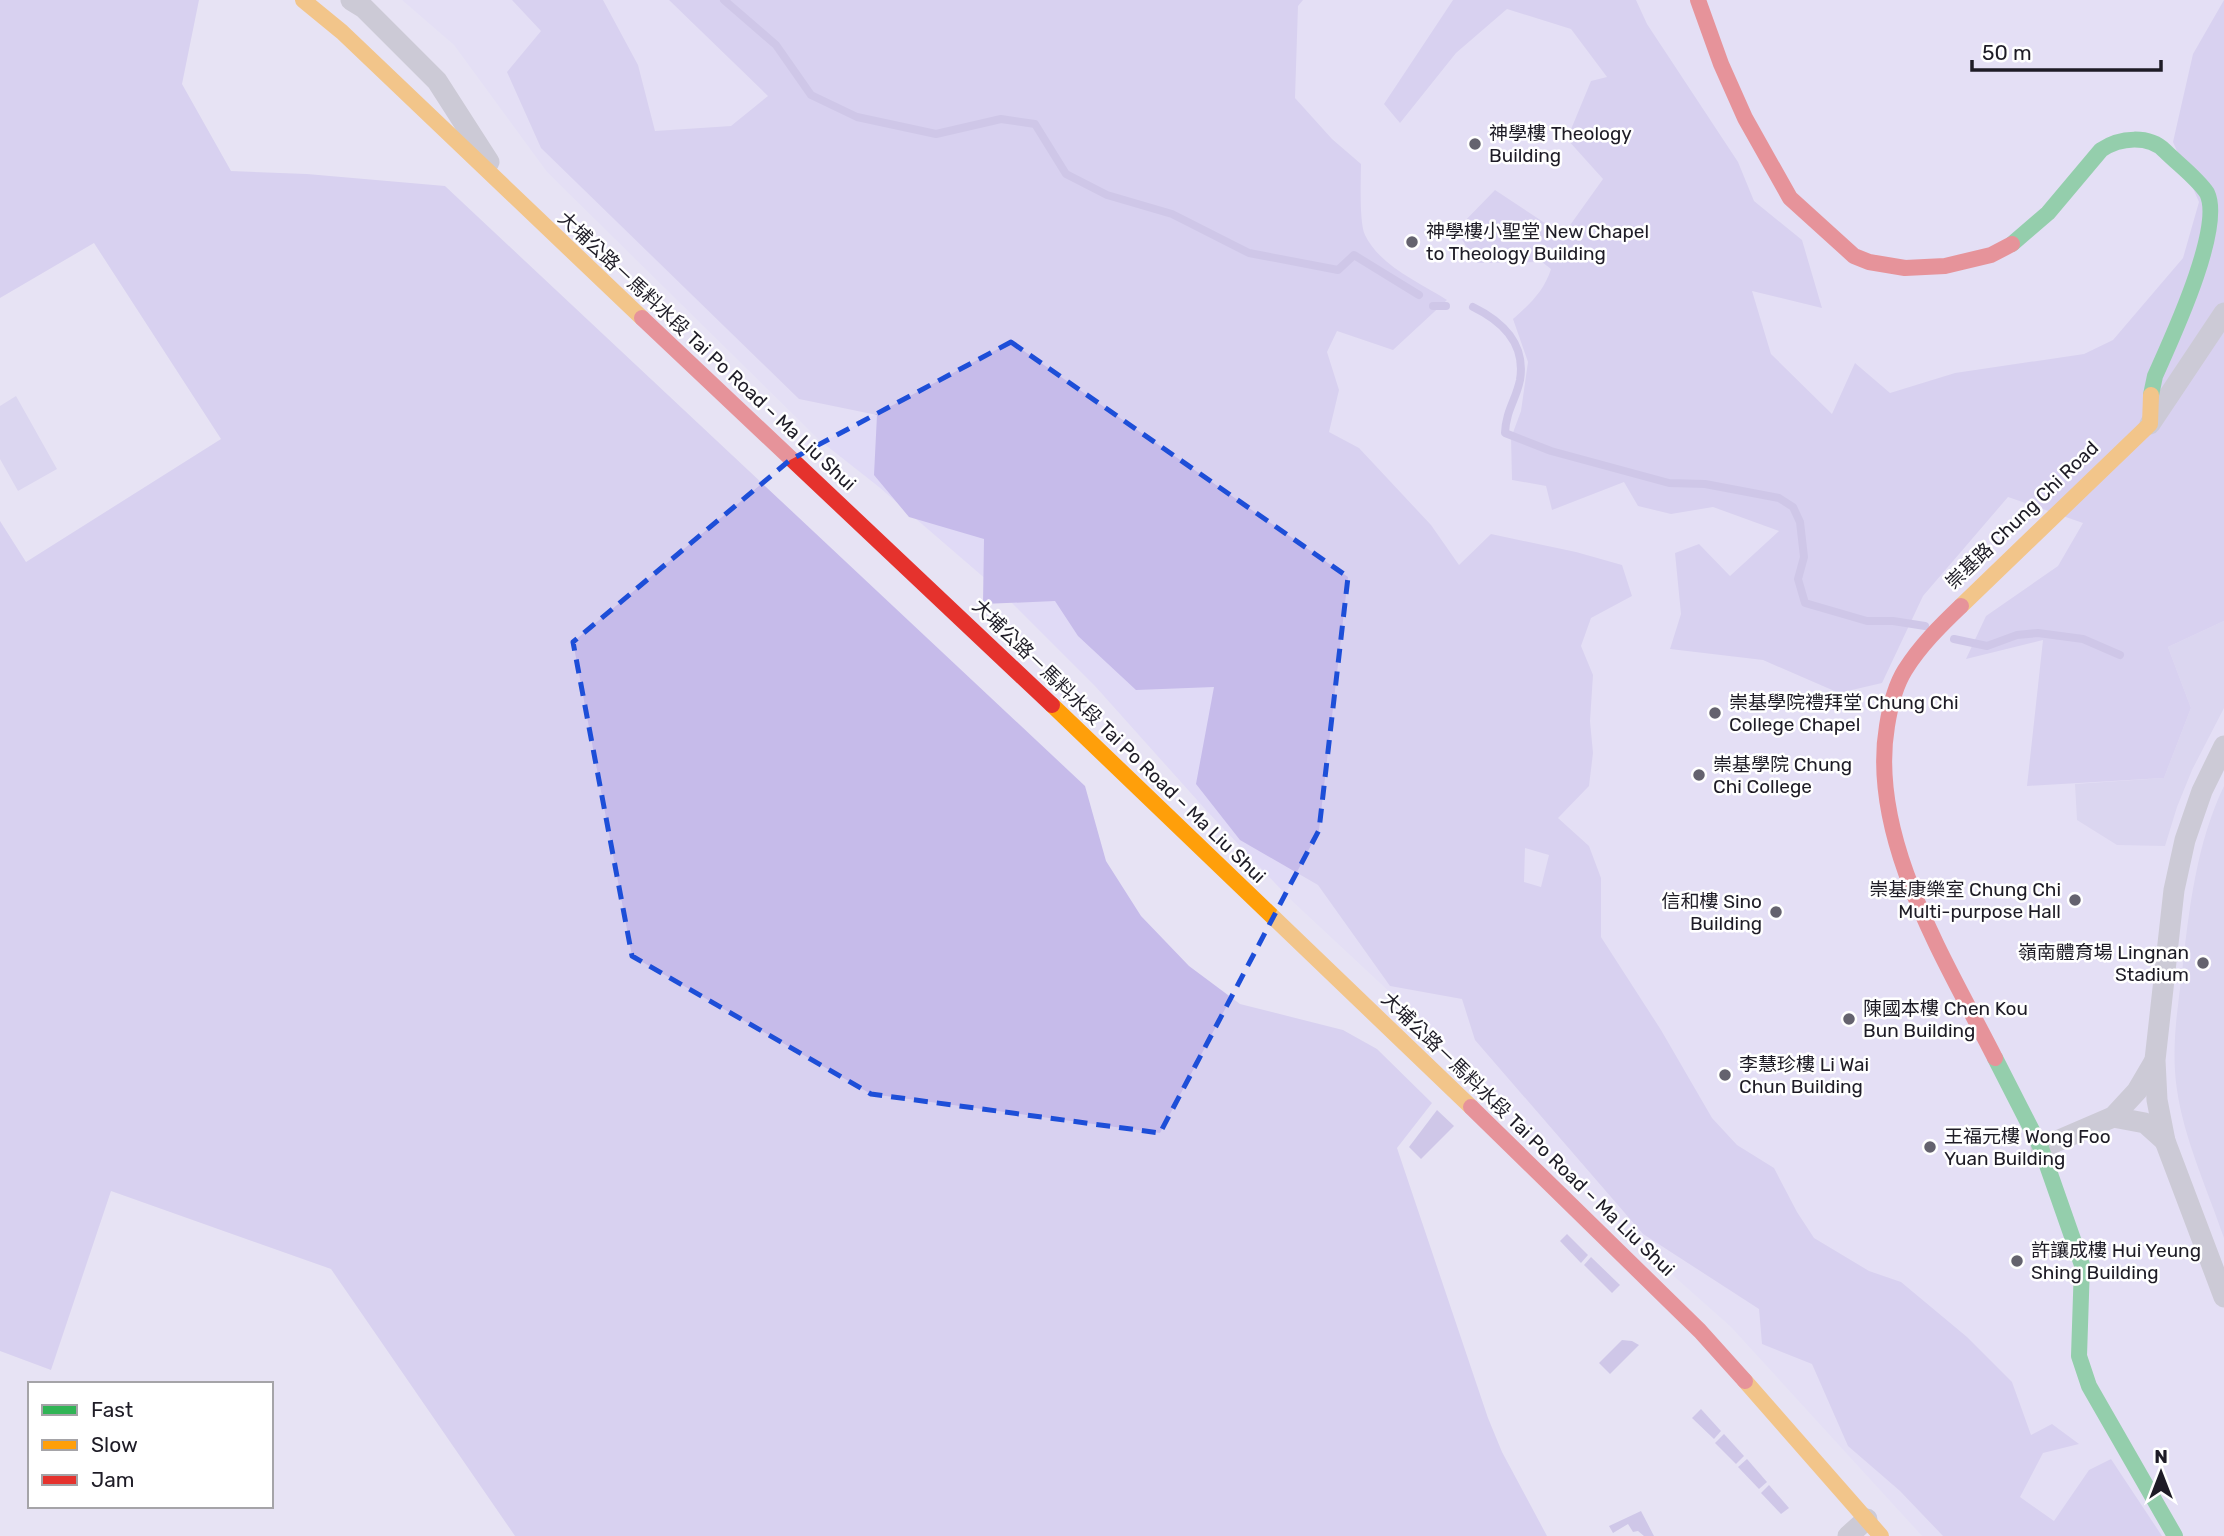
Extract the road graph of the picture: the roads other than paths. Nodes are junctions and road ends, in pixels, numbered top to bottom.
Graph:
1 (303, 0) edge
2 (351, 0) edge
3 (1698, 0) edge
4 (511, 195) junction
5 (2224, 313) edge
6 (2150, 424) junction
7 (2224, 746) edge
8 (2155, 1060) junction
9 (2113, 1117) junction
10 (2165, 1141) junction
11 (2041, 1148) junction
12 (2224, 1297) edge
13 (1867, 1519) junction
14 (1848, 1536) edge
15 (1881, 1536) edge
16 (2175, 1536) edge

1 - 4 street, 大埔公路－馬料水段 Tai Po Road – Ma Liu Shui
2 - 4 street
3 - 6 street
4 - 13 street, 大埔公路－馬料水段 Tai Po Road – Ma Liu Shui
5 - 6 street
6 - 11 street, 崇基路 Chung Chi Road
7 - 8 street
8 - 9 street
8 - 10 street
9 - 10 street
9 - 11 street
10 - 12 street
11 - 16 street, 崇基路 Chung Chi Road
13 - 14 street
13 - 15 street, 大埔公路－馬料水段 Tai Po Road – Ma Liu Shui

